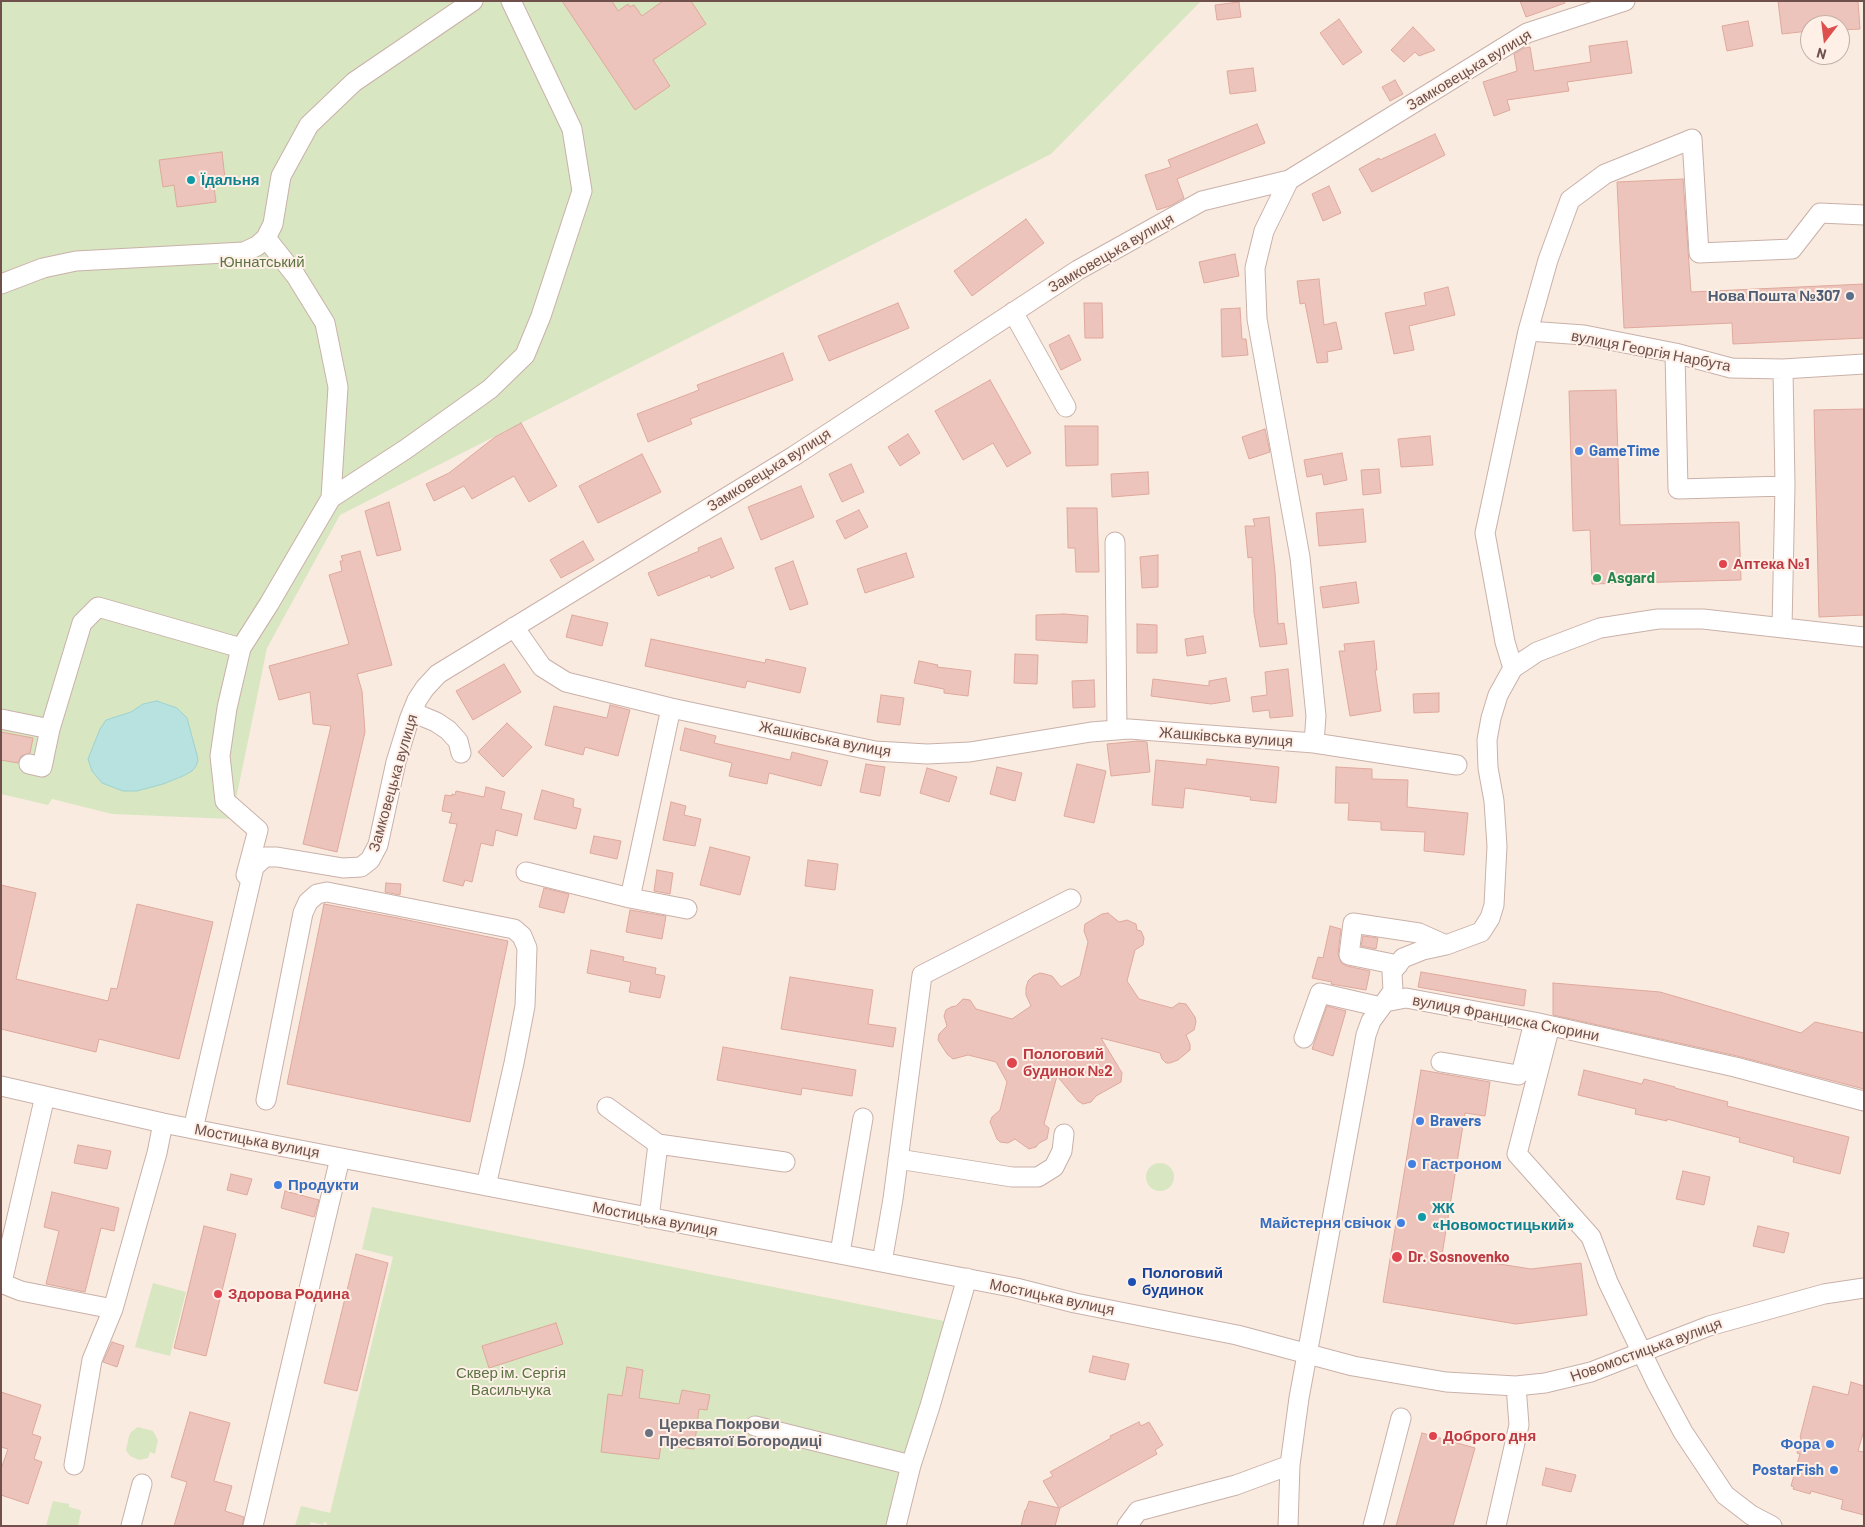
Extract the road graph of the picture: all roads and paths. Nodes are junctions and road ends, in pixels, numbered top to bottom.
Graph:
1 (473, 1) edge
2 (511, 1) edge
3 (1626, 1) edge
4 (1289, 180) junction
5 (1864, 215) edge
6 (266, 238) junction
7 (1, 284) edge
8 (1013, 312) junction
9 (1528, 331) junction
10 (1675, 353) junction
11 (1864, 364) edge
12 (1783, 369) junction
13 (1066, 407) dead end
14 (1785, 486) junction
15 (330, 498) junction
16 (1116, 542) dead end
17 (514, 626) junction
18 (1782, 627) junction
19 (1864, 637) edge
20 (241, 648) junction
21 (1513, 668) junction
22 (671, 708) junction
23 (412, 712) junction
24 (1, 719) edge
25 (50, 728) junction
26 (1117, 730) junction
27 (1314, 743) junction
28 (460, 752) dead end
29 (29, 764) dead end
30 (1457, 765) dead end
31 (526, 872) dead end
32 (630, 898) junction
33 (1071, 899) dead end
34 (686, 909) dead end
35 (240, 925) junction
36 (1446, 945) junction
37 (1398, 965) junction
38 (1383, 1004) junction
39 (1542, 1024) junction
40 (1304, 1038) dead end
41 (1441, 1062) dead end
42 (1, 1086) edge
43 (44, 1096) junction
44 (266, 1100) dead end
45 (1864, 1100) edge
46 (607, 1107) dead end
47 (863, 1118) dead end
48 (163, 1123) junction
49 (193, 1129) junction
50 (1064, 1134) dead end
51 (658, 1144) junction
52 (340, 1158) junction
53 (898, 1159) junction
54 (785, 1162) dead end
55 (486, 1186) junction
56 (649, 1218) junction
57 (840, 1253) junction
58 (882, 1262) junction
59 (967, 1278) junction
60 (2, 1283) edge
61 (1864, 1288) edge
62 (113, 1309) junction
63 (1642, 1353) junction
64 (1308, 1354) junction
65 (1516, 1386) junction
66 (1401, 1418) dead end
67 (755, 1426) dead end
68 (74, 1465) dead end
69 (911, 1465) junction
70 (1290, 1465) junction
71 (142, 1484) dead end
72 (131, 1526) edge
73 (252, 1526) edge
74 (896, 1526) edge
75 (1127, 1526) edge
76 (1288, 1526) edge
77 (1373, 1526) edge
78 (1496, 1526) edge
79 (1772, 1526) edge

1 - 6 street
2 - 15 street
3 - 4 street, Замковецька вулиця
4 - 8 street, Замковецька вулиця
4 - 27 street, Жашківська вулиця
5 - 9 street
6 - 7 street
6 - 15 street
8 - 13 street
8 - 17 street, Замковецька вулиця
9 - 10 street, вулиця Георгія Нарбута
9 - 21 street
10 - 12 street, вулиця Георгія Нарбута
10 - 14 street
11 - 12 street, вулиця Георгія Нарбута
12 - 14 street
14 - 18 street
15 - 20 street
16 - 26 street
17 - 22 street, Жашківська вулиця
17 - 23 street, Замковецька вулиця
18 - 19 street
18 - 21 street
20 - 25 street
20 - 35 street
21 - 36 street
22 - 26 street, Жашківська вулиця
22 - 32 street
23 - 28 street
23 - 35 street, Замковецька вулиця
24 - 25 street
25 - 29 street
26 - 27 street, Жашківська вулиця
27 - 30 street, Жашківська вулиця
31 - 32 street
32 - 34 street
33 - 53 street
35 - 49 street, Замковецька вулиця
36 - 37 street
36 - 37 street
37 - 38 street
38 - 39 street, вулиця Франциска Скорини
38 - 40 street
38 - 64 street
39 - 41 street
39 - 45 street, вулиця Франциска Скорини
39 - 63 street
42 - 43 street, Мостицька вулиця
43 - 48 street, Мостицька вулиця
43 - 60 street
44 - 55 street
46 - 51 street
47 - 57 street
48 - 49 street, Мостицька вулиця
48 - 62 street
49 - 52 street, Мостицька вулиця
50 - 53 street
51 - 54 street
51 - 56 street
52 - 55 street, Мостицька вулиця
52 - 73 street
53 - 58 street
55 - 56 street, Мостицька вулиця
56 - 57 street, Мостицька вулиця
57 - 58 street, Мостицька вулиця
58 - 59 street, Мостицька вулиця
59 - 64 street, Мостицька вулиця
59 - 69 street
60 - 62 street
61 - 63 street, Новомостицька вулиця
62 - 68 street
63 - 65 street, Новомостицька вулиця
63 - 79 street
64 - 65 street, Новомостицька вулиця
64 - 70 street
65 - 78 street
66 - 77 street
67 - 69 street
69 - 74 street
70 - 75 street
70 - 76 street
71 - 72 street

